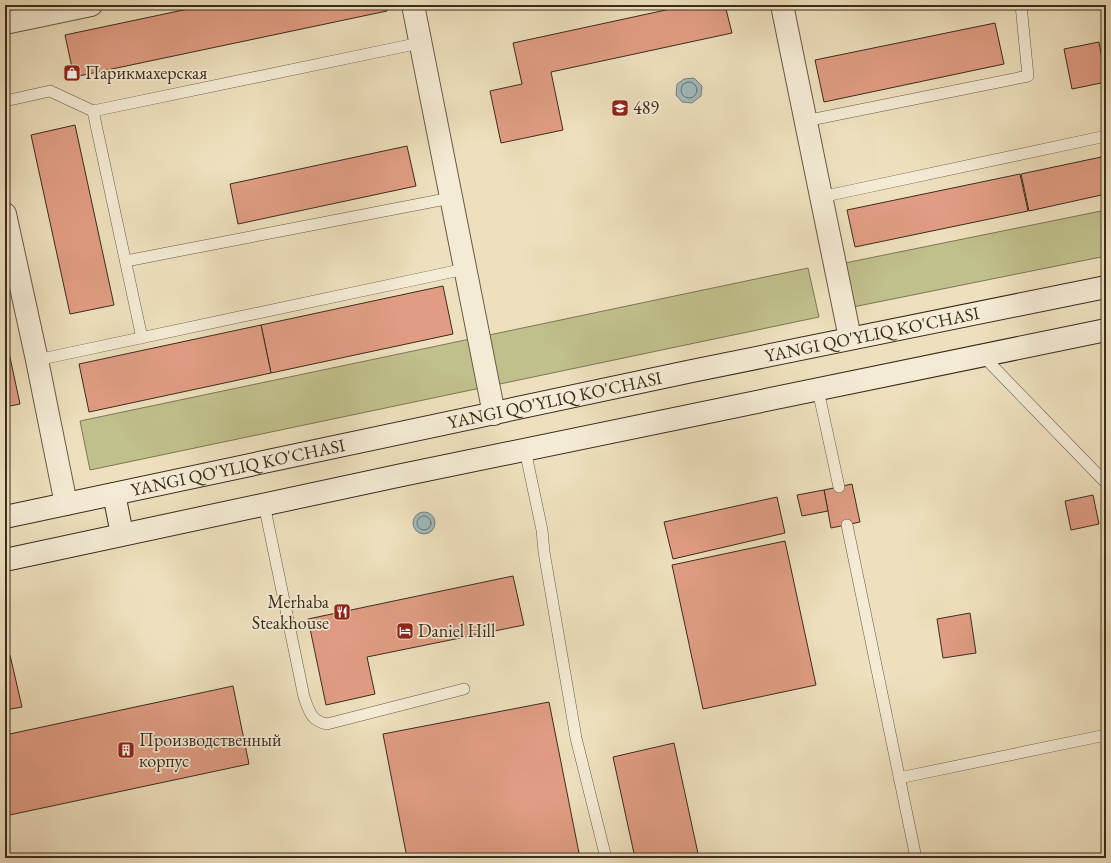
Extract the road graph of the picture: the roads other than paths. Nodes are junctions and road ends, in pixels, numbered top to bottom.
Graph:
1 (413, 5) edge
2 (782, 5) edge
3 (1021, 5) edge
4 (81, 6) edge
5 (5, 23) edge
6 (420, 42) junction
7 (5, 101) edge
8 (94, 111) junction
9 (805, 121) junction
10 (1106, 136) edge
11 (821, 197) junction
12 (451, 198) junction
13 (5, 214) edge
14 (126, 261) junction
15 (465, 269) junction
16 (1106, 287) edge
17 (1106, 330) edge
18 (142, 338) junction
19 (850, 338) junction
20 (983, 356) junction
21 (37, 360) junction
22 (818, 390) junction
23 (494, 414) junction
24 (525, 450) junction
25 (1106, 483) edge
26 (839, 487) dead end
27 (114, 494) junction
28 (66, 504) junction
29 (264, 504) junction
30 (5, 517) edge
31 (846, 525) dead end
32 (122, 534) junction
33 (5, 560) edge
34 (464, 689) dead end
35 (1106, 735) edge
36 (898, 778) junction
37 (606, 858) edge
38 (916, 858) edge

1 - 6 main road
2 - 9 main road
3 - 9 lane
4 - 5 main road
6 - 8 lane
6 - 12 main road
7 - 8 lane
8 - 14 lane
9 - 11 main road
10 - 11 lane
11 - 19 main road
12 - 14 lane
12 - 15 main road
13 - 21 main road
14 - 18 lane
15 - 18 lane
15 - 23 main road
16 - 19 main road, YANGI QO'YLIQ KO'CHASI
17 - 20 main road
18 - 21 lane
19 - 23 main road, YANGI QO'YLIQ KO'CHASI
20 - 22 main road
20 - 25 lane
21 - 28 main road
22 - 24 main road
22 - 26 lane
23 - 27 main road, YANGI QO'YLIQ KO'CHASI
24 - 29 main road
24 - 37 lane
27 - 28 main road, YANGI QO'YLIQ KO'CHASI
27 - 32 main road
28 - 30 main road, YANGI QO'YLIQ KO'CHASI
29 - 32 main road
29 - 34 lane
31 - 36 lane
32 - 33 main road
35 - 36 lane
36 - 38 lane

